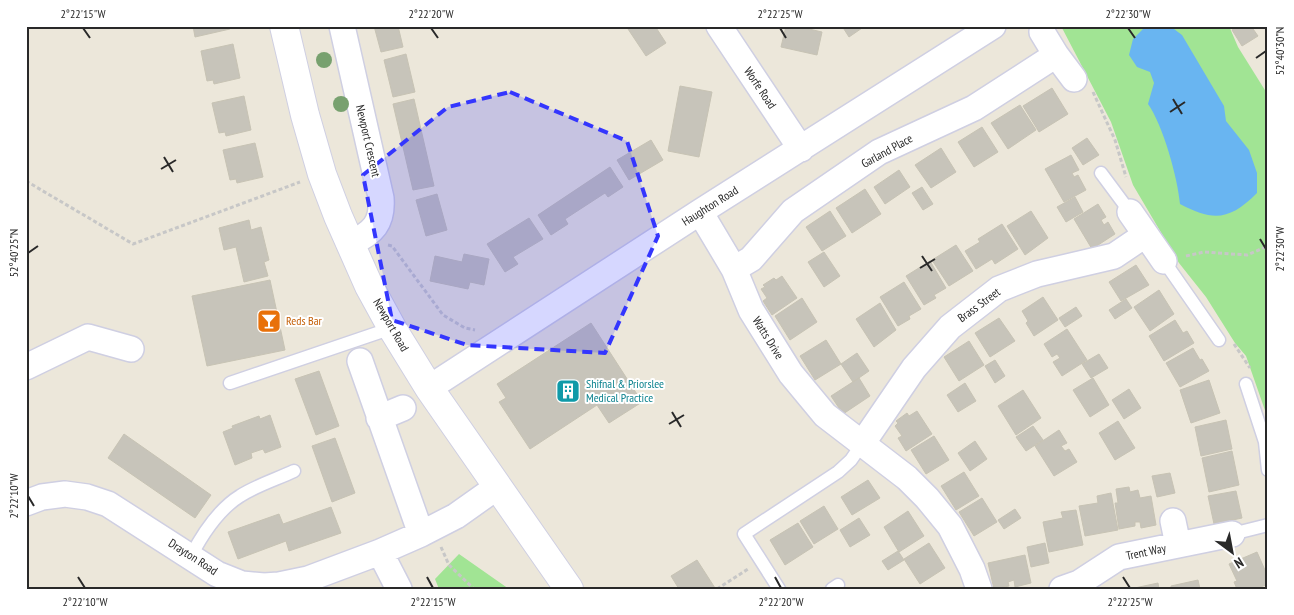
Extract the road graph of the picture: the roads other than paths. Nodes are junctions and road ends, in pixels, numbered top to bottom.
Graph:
1 (284, 26) edge
2 (342, 26) edge
3 (719, 26) edge
4 (993, 26) edge
5 (1042, 32) dead end
6 (1056, 55) junction
7 (1074, 79) road end
8 (801, 149) junction
9 (1102, 172) dead end
10 (700, 212) junction
11 (1130, 212) joint
12 (1145, 235) junction
13 (357, 240) junction
14 (1164, 262) joint
15 (734, 269) junction
16 (392, 328) junction
17 (1219, 340) road end
18 (131, 349) dead end
19 (360, 361) dead end
20 (26, 367) edge
21 (230, 383) dead end
22 (1246, 384) road end
23 (429, 388) junction
24 (403, 408) dead end
25 (380, 418) junction
26 (862, 444) junction
27 (1268, 470) edge
28 (294, 471) dead end
29 (497, 488) junction
30 (26, 503) edge
31 (1173, 520) dead end
32 (1268, 525) edge
33 (427, 531) junction
34 (1232, 534) joint
35 (1178, 544) junction
36 (380, 552) junction
37 (191, 556) junction
38 (242, 586) edge
39 (399, 589) edge
40 (569, 589) edge
41 (779, 589) edge
42 (979, 589) edge
43 (1062, 589) edge

1 - 13 main road, Newport Road
2 - 13 street, Newport Crescent
3 - 8 street, Worfe Road
4 - 8 street, Haughton Road
5 - 6 street
6 - 7 street
6 - 15 street, Garland Place
8 - 10 street, Haughton Road
9 - 11 lane
10 - 15 street, Watts Drive
10 - 23 street, Haughton Road
11 - 12 street
12 - 14 street
12 - 26 street, Brass Street
13 - 16 main road, Newport Road
14 - 17 lane
15 - 26 street, Watts Drive
16 - 21 lane
16 - 23 main road, Newport Road
18 - 20 street
19 - 25 street
22 - 27 lane
23 - 29 main road, Newport Road
24 - 25 street
25 - 33 street
26 - 41 lane
26 - 42 street, Watts Drive
28 - 37 lane
29 - 33 street, Drayton Road
29 - 40 main road, Newport Road
30 - 37 street, Drayton Road
31 - 35 street, Trent Way
32 - 34 lane
33 - 36 street, Drayton Road
34 - 35 street, Trent Way
35 - 43 street, Trent Way
36 - 38 street, Drayton Road
36 - 39 street
37 - 38 street, Drayton Road

